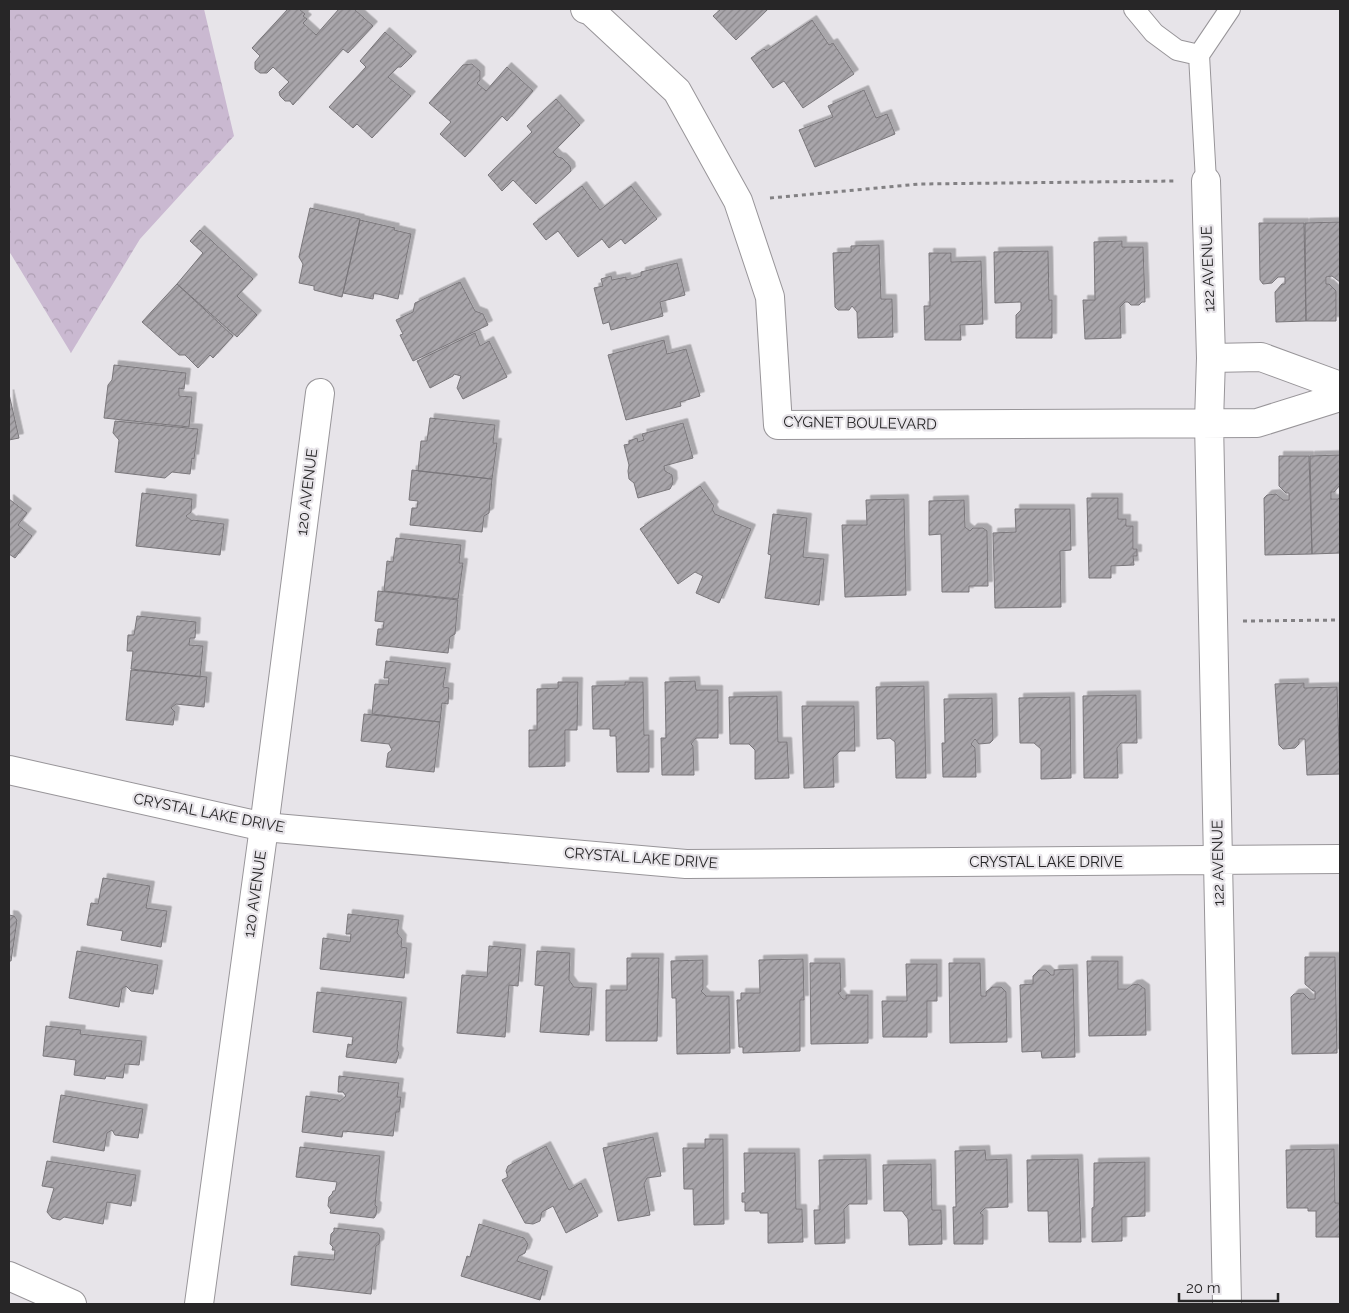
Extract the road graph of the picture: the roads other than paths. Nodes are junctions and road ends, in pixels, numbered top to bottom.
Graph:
1 (585, 9) edge
2 (1134, 9) edge
3 (1230, 9) edge
4 (1199, 56) junction
5 (1206, 181) joint
6 (1211, 358) junction
7 (1340, 386) edge
8 (320, 393) dead end
9 (1340, 397) edge
10 (1209, 422) junction
11 (9, 770) edge
12 (264, 827) junction
13 (1340, 859) edge
14 (1218, 861) junction
15 (9, 1276) edge
16 (72, 1304) edge
17 (199, 1304) edge
18 (1228, 1304) edge

1 - 10 street, CYGNET BOULEVARD
2 - 4 lane
3 - 4 lane
4 - 5 lane
5 - 6 street, 122 AVENUE
6 - 7 street
6 - 10 street, 122 AVENUE
8 - 12 street, 120 AVENUE
9 - 10 street
10 - 14 street, 122 AVENUE
11 - 12 street, CRYSTAL LAKE DRIVE
12 - 14 street, CRYSTAL LAKE DRIVE
12 - 17 street, 120 AVENUE
13 - 14 street, CRYSTAL LAKE DRIVE
14 - 18 street, 122 AVENUE
15 - 16 street

